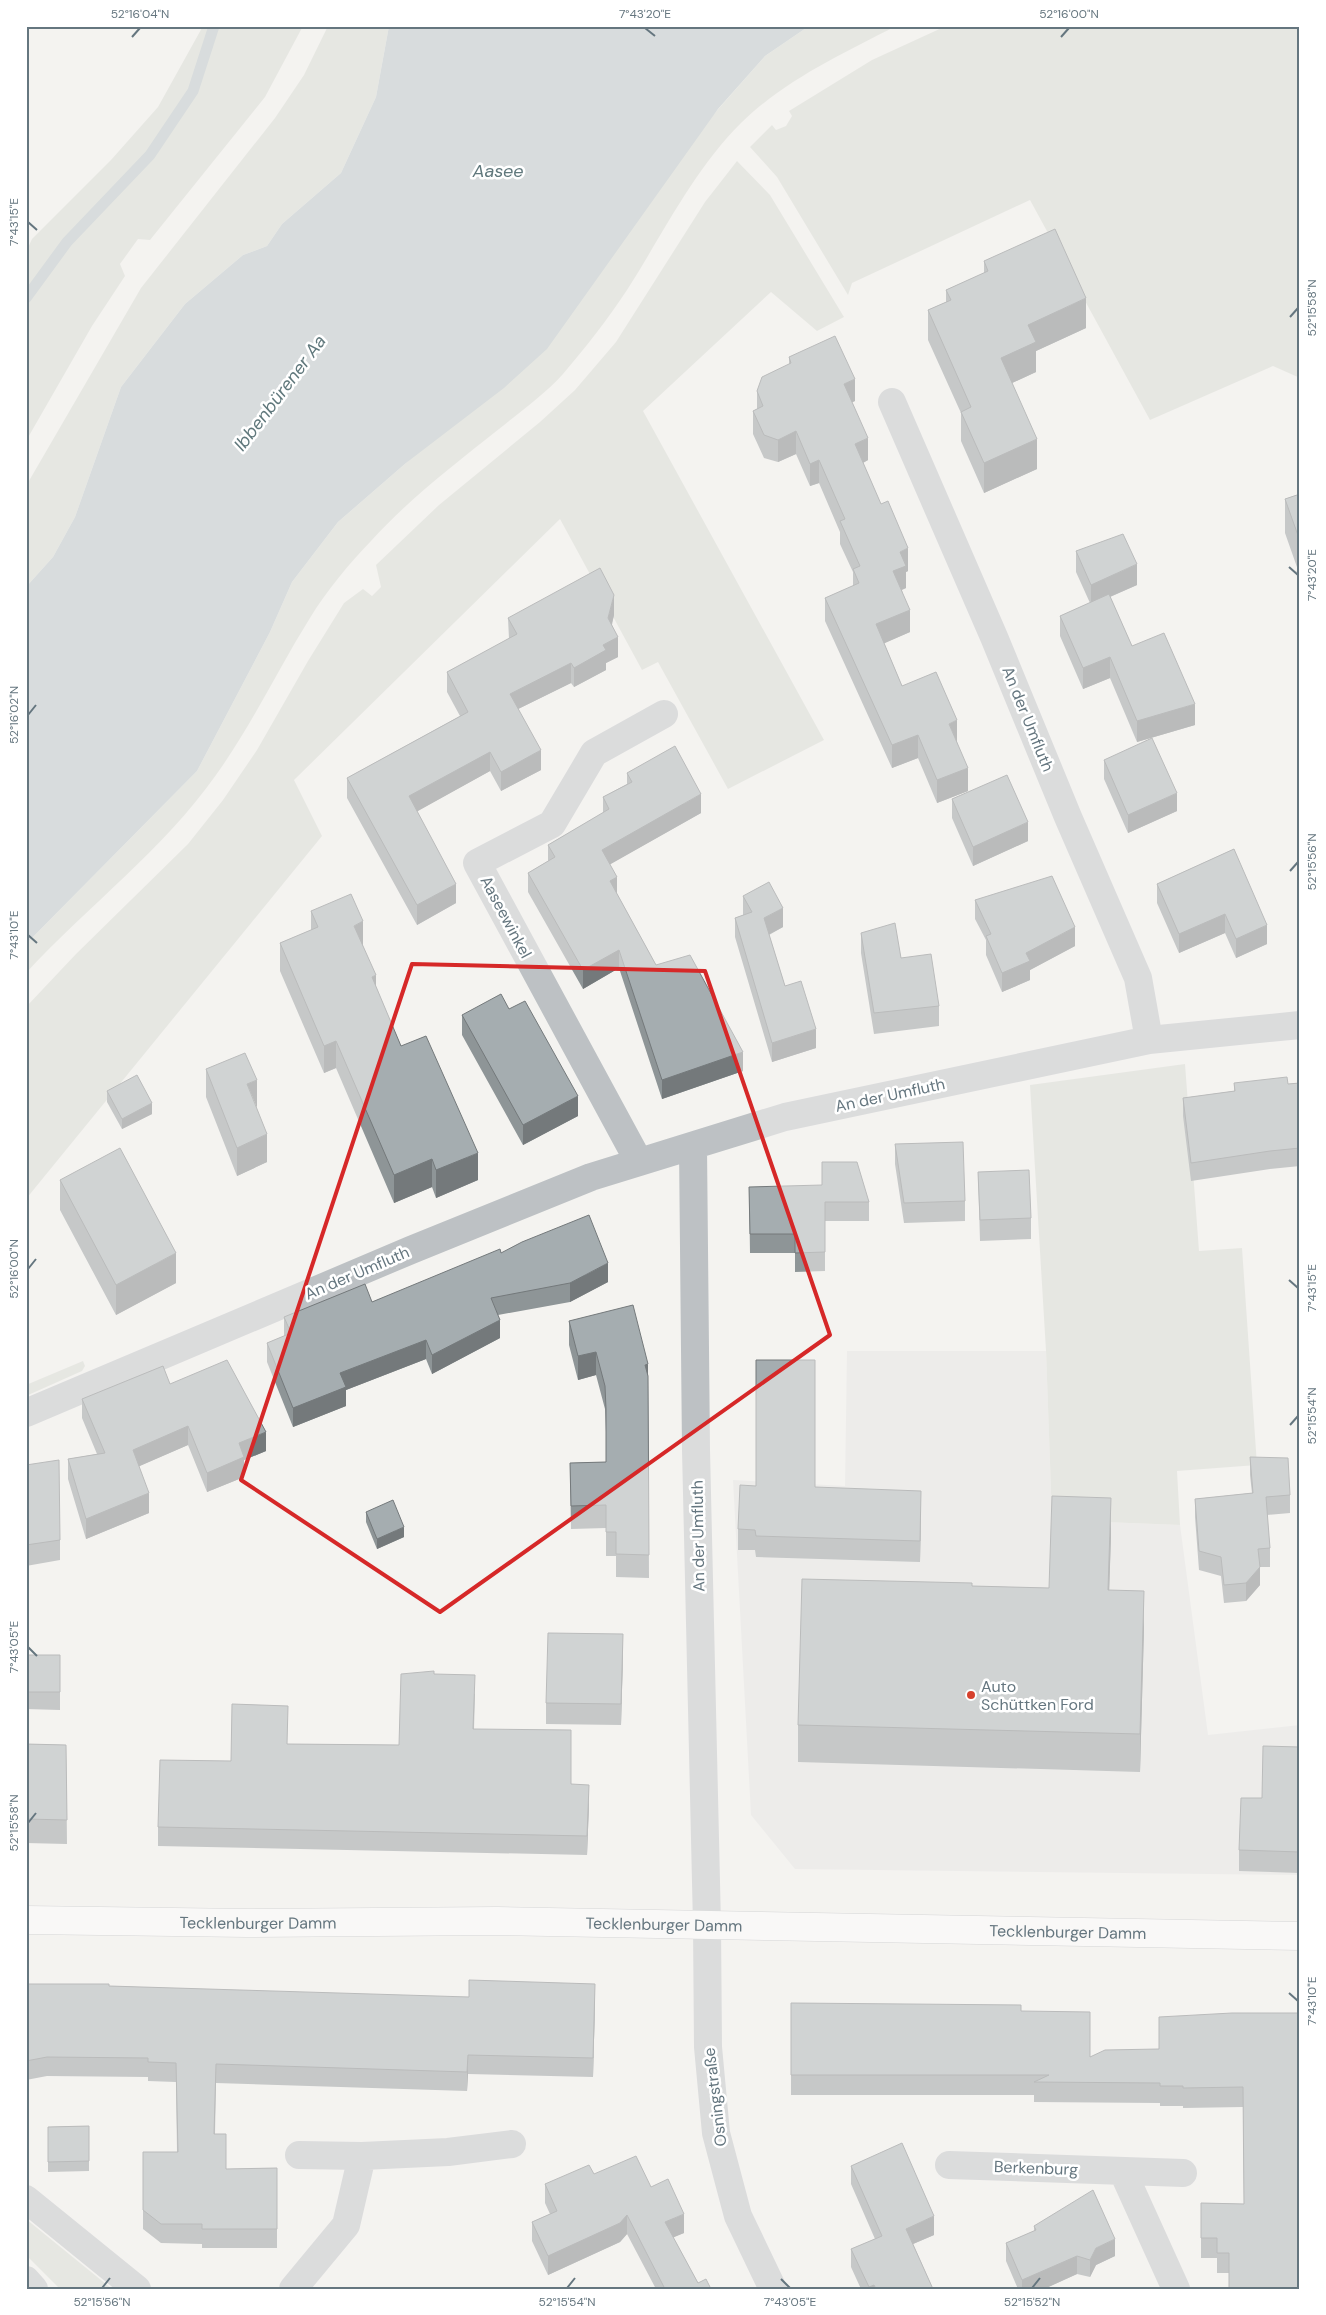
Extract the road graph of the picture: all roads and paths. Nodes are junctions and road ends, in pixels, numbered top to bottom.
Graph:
1 (892, 402) dead end
2 (664, 714) dead end
3 (1300, 1025) edge
4 (1149, 1040) junction
5 (693, 1147) junction
6 (638, 1162) junction
7 (26, 1413) edge
8 (26, 1920) edge
9 (707, 1925) junction
10 (1300, 1936) edge
11 (512, 2144) dead end
12 (299, 2155) dead end
13 (362, 2156) junction
14 (949, 2165) dead end
15 (1123, 2172) junction
16 (1184, 2173) dead end
17 (26, 2199) edge
18 (26, 2280) edge
19 (34, 2289) edge
20 (137, 2289) edge
21 (293, 2289) edge
22 (773, 2289) edge
23 (1176, 2289) edge

1 - 4 street, An der Umfluth
2 - 6 street, Aaseewinkel
3 - 4 street, An der Umfluth
4 - 5 street, An der Umfluth
5 - 6 street, An der Umfluth
5 - 9 street, An der Umfluth
6 - 7 street, An der Umfluth
8 - 9 main road, Tecklenburger Damm
9 - 10 main road, Tecklenburger Damm
9 - 22 street, Osningstraße
11 - 13 street
12 - 13 street
13 - 21 street
14 - 15 street, Berkenburg
15 - 16 street, Berkenburg
15 - 23 street
17 - 20 street
18 - 19 street

